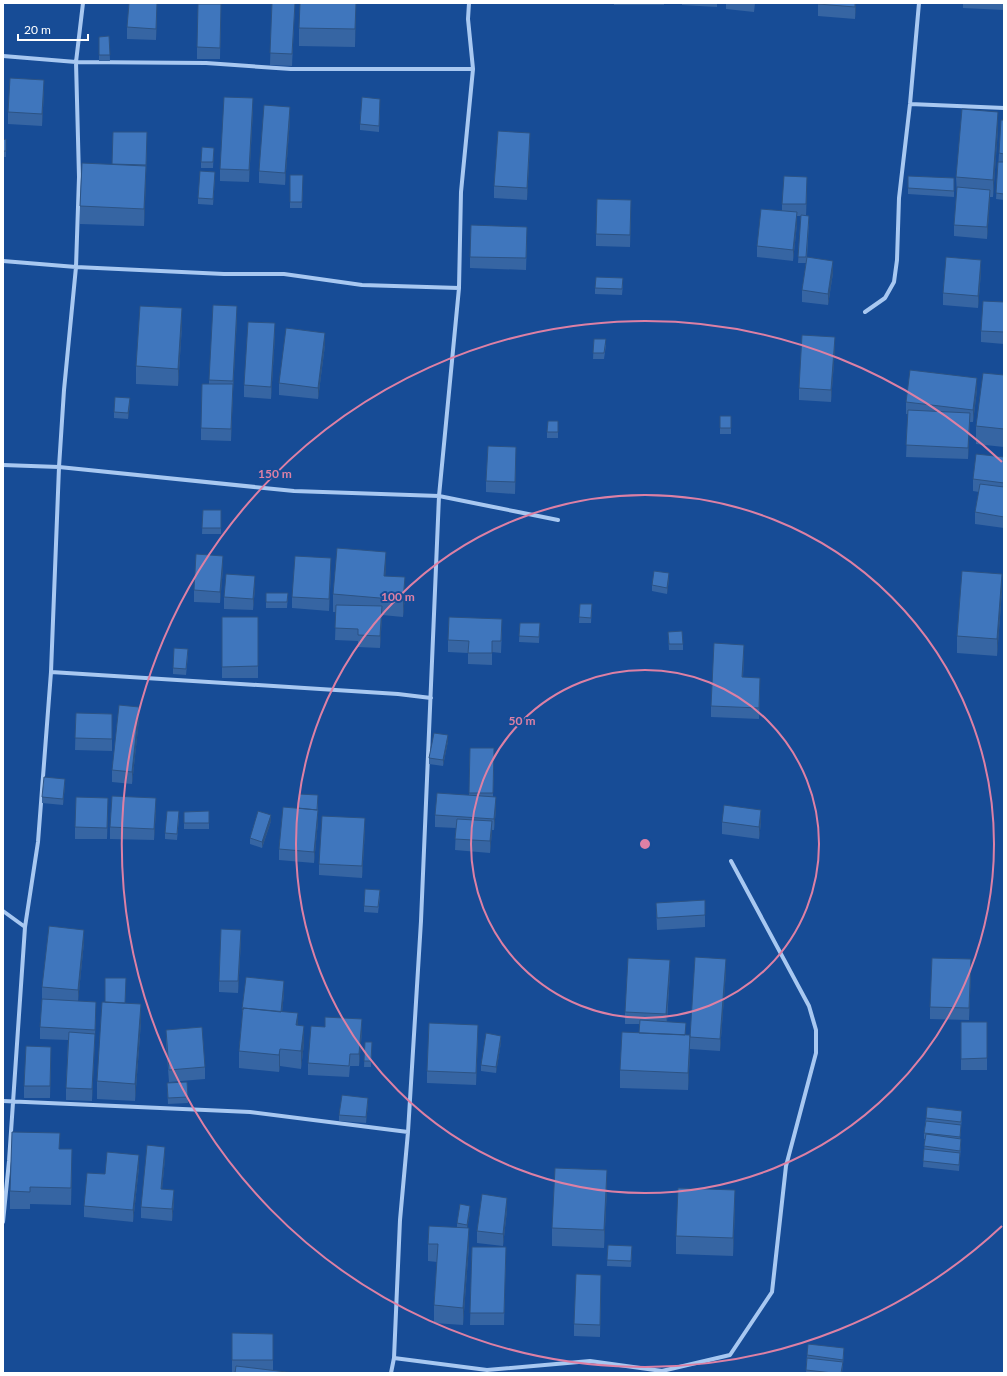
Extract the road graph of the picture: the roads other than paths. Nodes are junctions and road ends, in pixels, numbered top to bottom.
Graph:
1 (83, 3) edge
2 (469, 3) edge
3 (919, 3) edge
4 (3, 56) edge
5 (76, 62) junction
6 (472, 69) junction
7 (910, 104) junction
8 (1004, 108) edge
9 (3, 260) edge
10 (76, 267) junction
11 (459, 288) junction
12 (865, 312) dead end
13 (3, 465) edge
14 (59, 467) junction
15 (439, 496) junction
16 (558, 520) dead end
17 (51, 672) junction
18 (432, 698) junction
19 (731, 861) dead end
20 (3, 911) edge
21 (25, 927) junction
22 (3, 1101) edge
23 (13, 1101) junction
24 (408, 1132) junction
25 (3, 1222) edge
26 (394, 1358) junction
27 (391, 1373) edge

1 - 5 street
2 - 6 street
3 - 7 street
4 - 5 street
5 - 6 street
5 - 10 street
6 - 11 street
7 - 8 street
7 - 12 street
9 - 10 street
10 - 11 street
10 - 14 street
11 - 15 street
13 - 14 street
14 - 15 street
14 - 17 street
15 - 16 street
15 - 18 street
17 - 18 street
17 - 21 street
18 - 24 street
19 - 26 street
20 - 21 street
21 - 23 street
22 - 23 street
23 - 24 street
23 - 25 street
24 - 26 street
26 - 27 street

